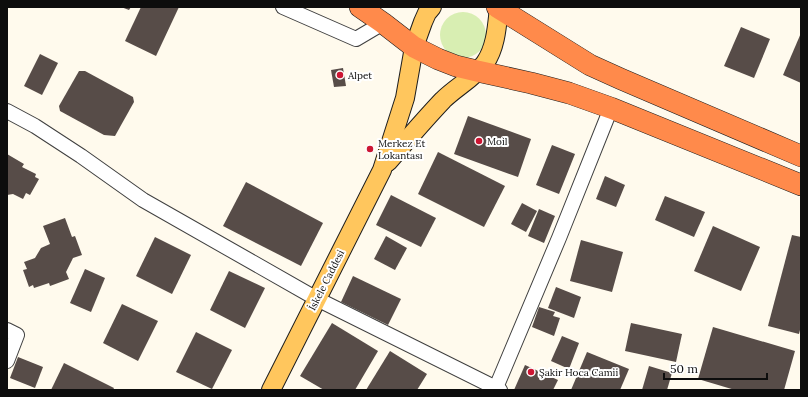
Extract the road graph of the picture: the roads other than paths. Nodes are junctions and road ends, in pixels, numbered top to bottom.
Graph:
1 (283, 7) edge
2 (360, 7) edge
3 (432, 7) edge
4 (498, 7) edge
5 (383, 23) junction
6 (414, 47) junction
7 (477, 72) junction
8 (611, 108) junction
9 (7, 111) edge
10 (801, 156) edge
11 (382, 170) junction
12 (801, 185) edge
13 (316, 298) junction
14 (7, 330) edge
15 (7, 361) edge
16 (497, 389) edge
17 (271, 390) edge

1 - 5 street
2 - 5 highway
3 - 6 main road
4 - 7 main road
4 - 10 highway
5 - 6 highway
6 - 7 highway
6 - 11 main road
7 - 8 highway
7 - 11 main road
8 - 12 highway
8 - 16 street
9 - 13 street
11 - 13 main road, İskele Caddesi
13 - 16 street
13 - 17 main road, İskele Caddesi
14 - 15 street

